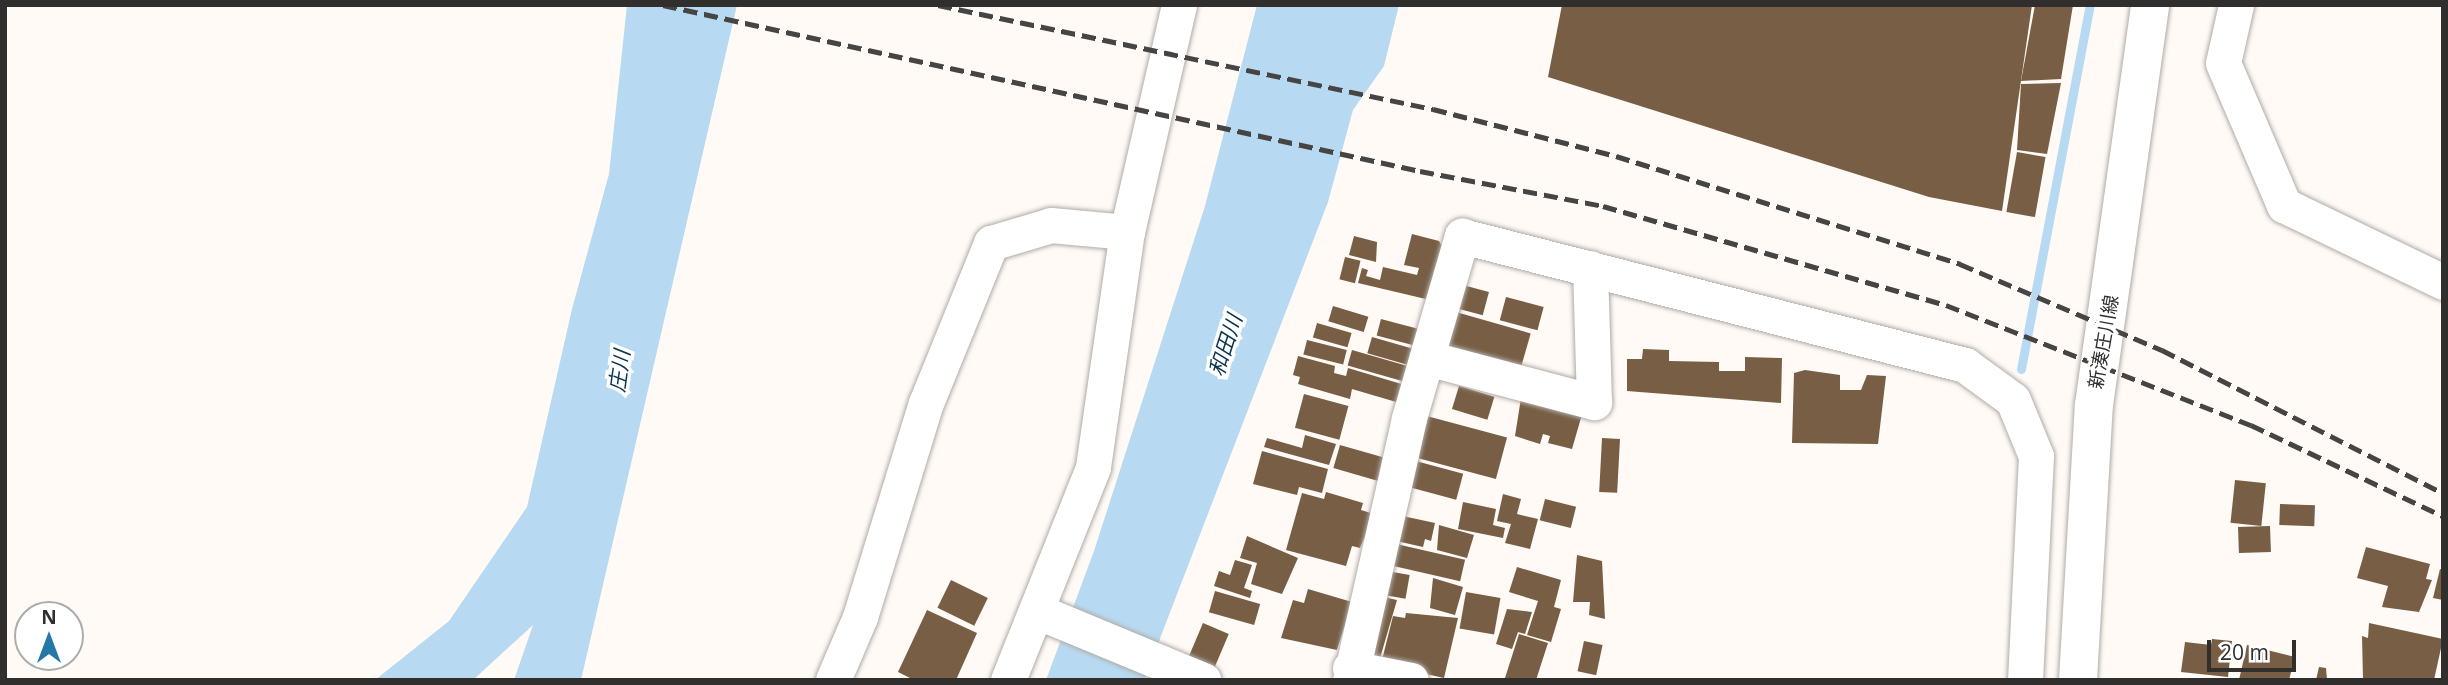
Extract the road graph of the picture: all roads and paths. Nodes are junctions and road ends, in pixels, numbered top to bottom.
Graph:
1 (1179, 5) edge
2 (2150, 5) edge
3 (2235, 5) edge
4 (1127, 232) junction
5 (1590, 268) junction
6 (2443, 282) edge
7 (1427, 358) junction
8 (1042, 617) junction
9 (1350, 674) edge
10 (1191, 676) edge
11 (833, 680) edge
12 (1008, 680) edge
13 (1411, 680) edge
14 (2025, 680) edge
15 (2078, 680) edge

1 - 4 street
2 - 15 main road, 新湊庄川線
3 - 6 street
4 - 8 street
4 - 11 street
5 - 7 street
5 - 7 street
5 - 14 street
7 - 9 street
8 - 10 street
8 - 12 street
9 - 13 street

